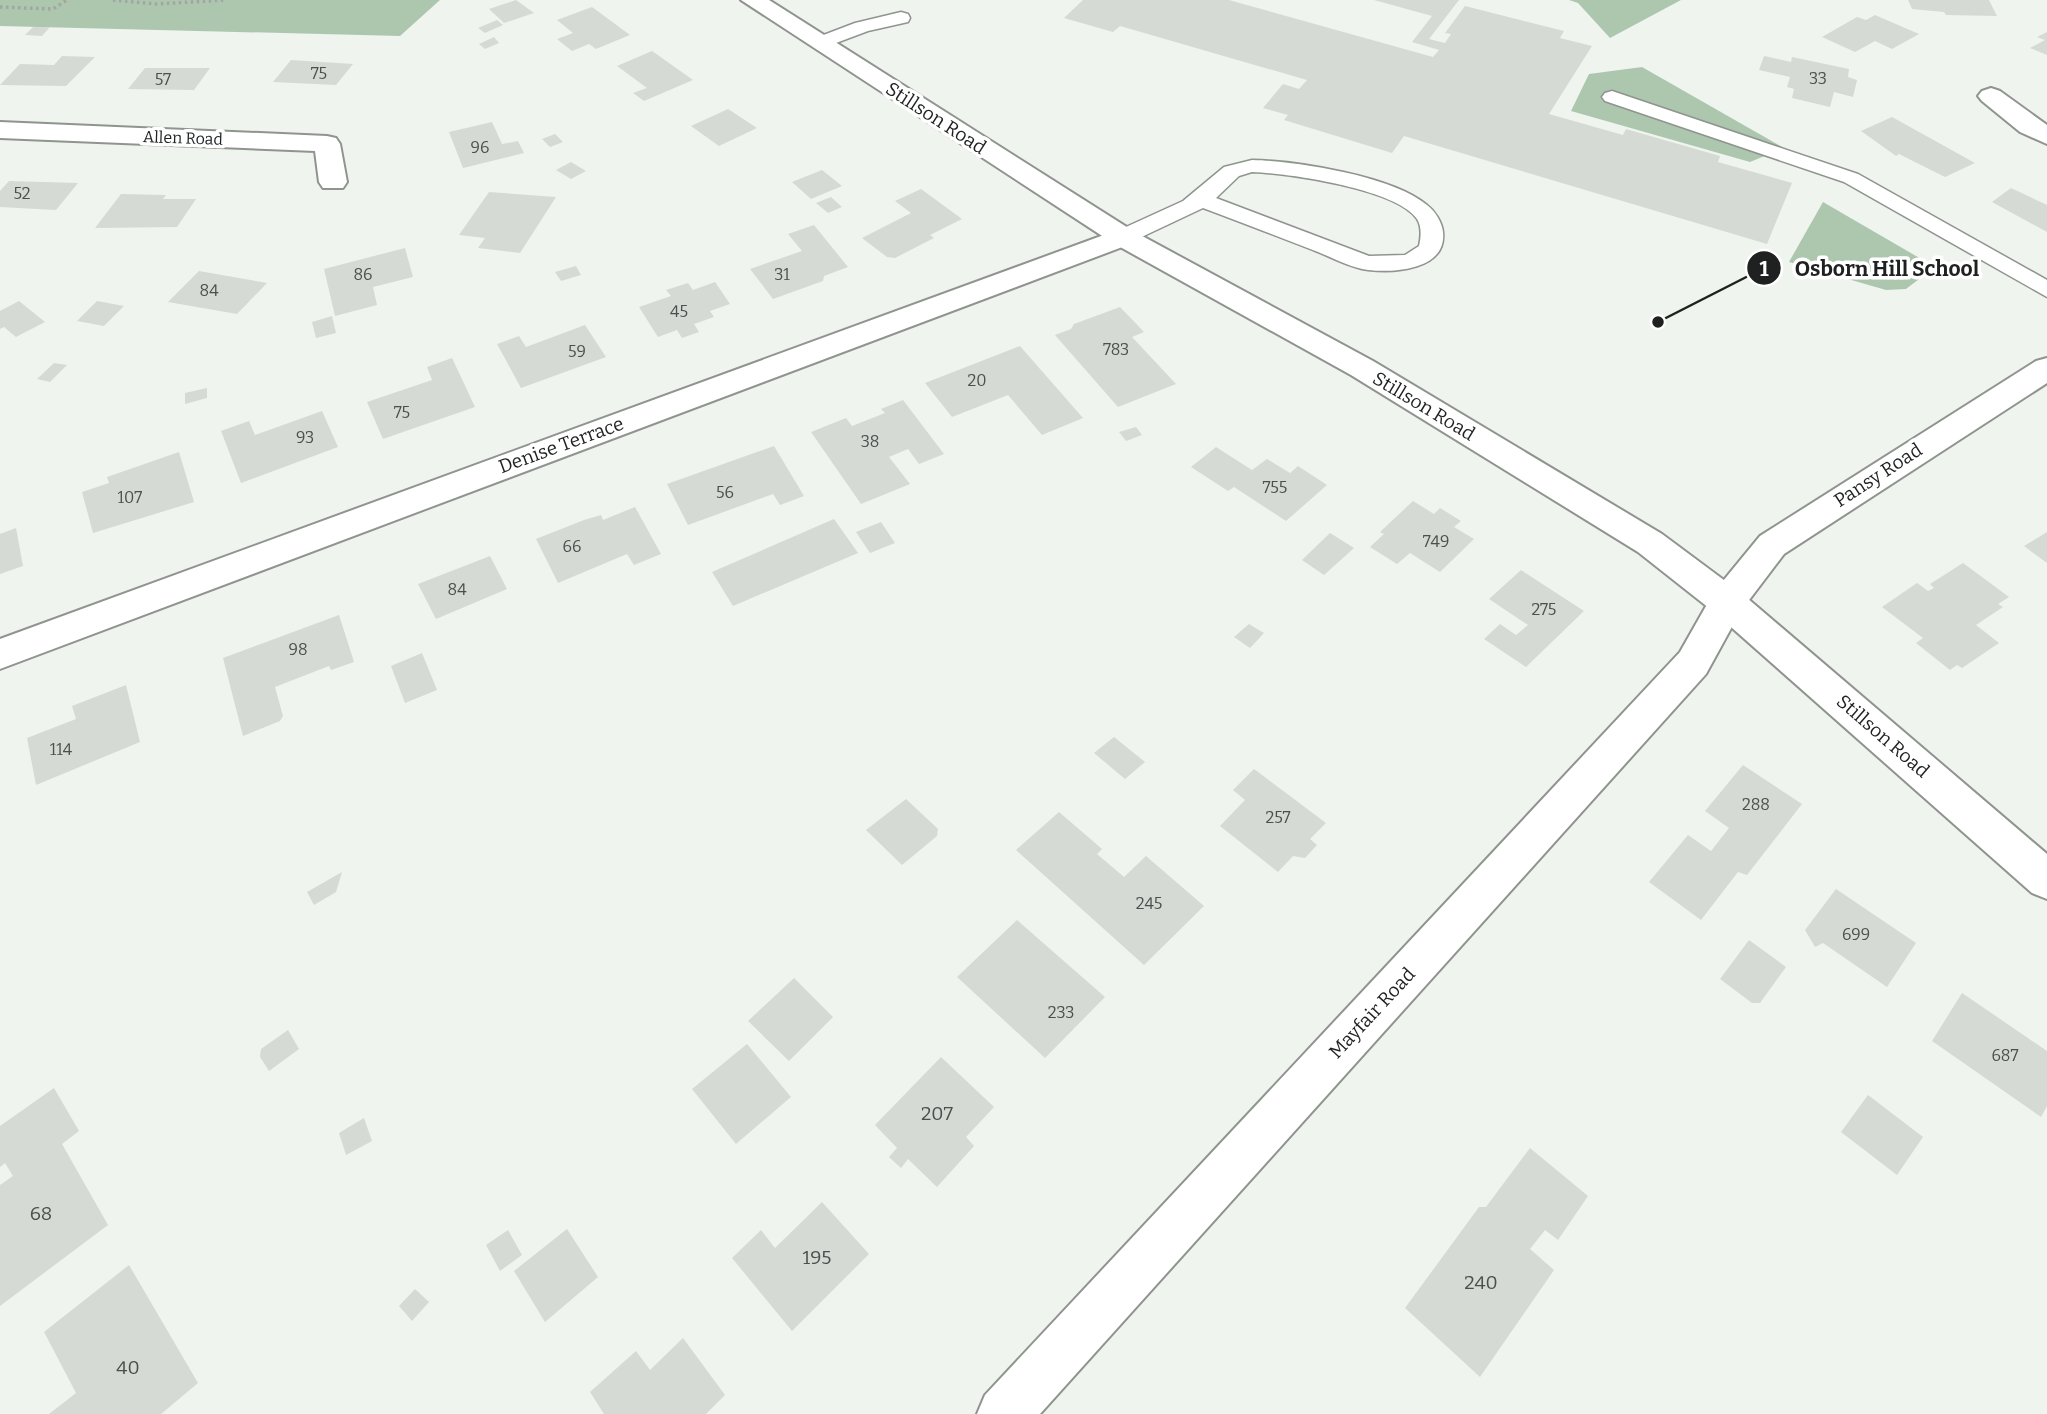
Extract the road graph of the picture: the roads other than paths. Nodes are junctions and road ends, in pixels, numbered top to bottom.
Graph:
1 (753, 0) edge
2 (901, 18) dead end
3 (820, 43) junction
4 (1990, 96) dead end
5 (1612, 97) dead end
6 (0, 130) edge
7 (2047, 136) edge
8 (333, 182) dead end
9 (1200, 200) junction
10 (1123, 237) junction
11 (2047, 290) edge
12 (2047, 368) edge
13 (1727, 602) junction
14 (0, 654) edge
15 (2047, 880) edge
16 (1004, 1414) edge

1 - 3 street, Stillson Road
2 - 3 lane
3 - 10 street, Stillson Road
4 - 7 street
5 - 11 lane
6 - 8 street, Allen Road
9 - 9 lane
9 - 10 lane
10 - 13 street, Stillson Road
10 - 14 street, Denise Terrace
12 - 13 street, Pansy Road
13 - 15 street, Stillson Road
13 - 16 street, Mayfair Road

